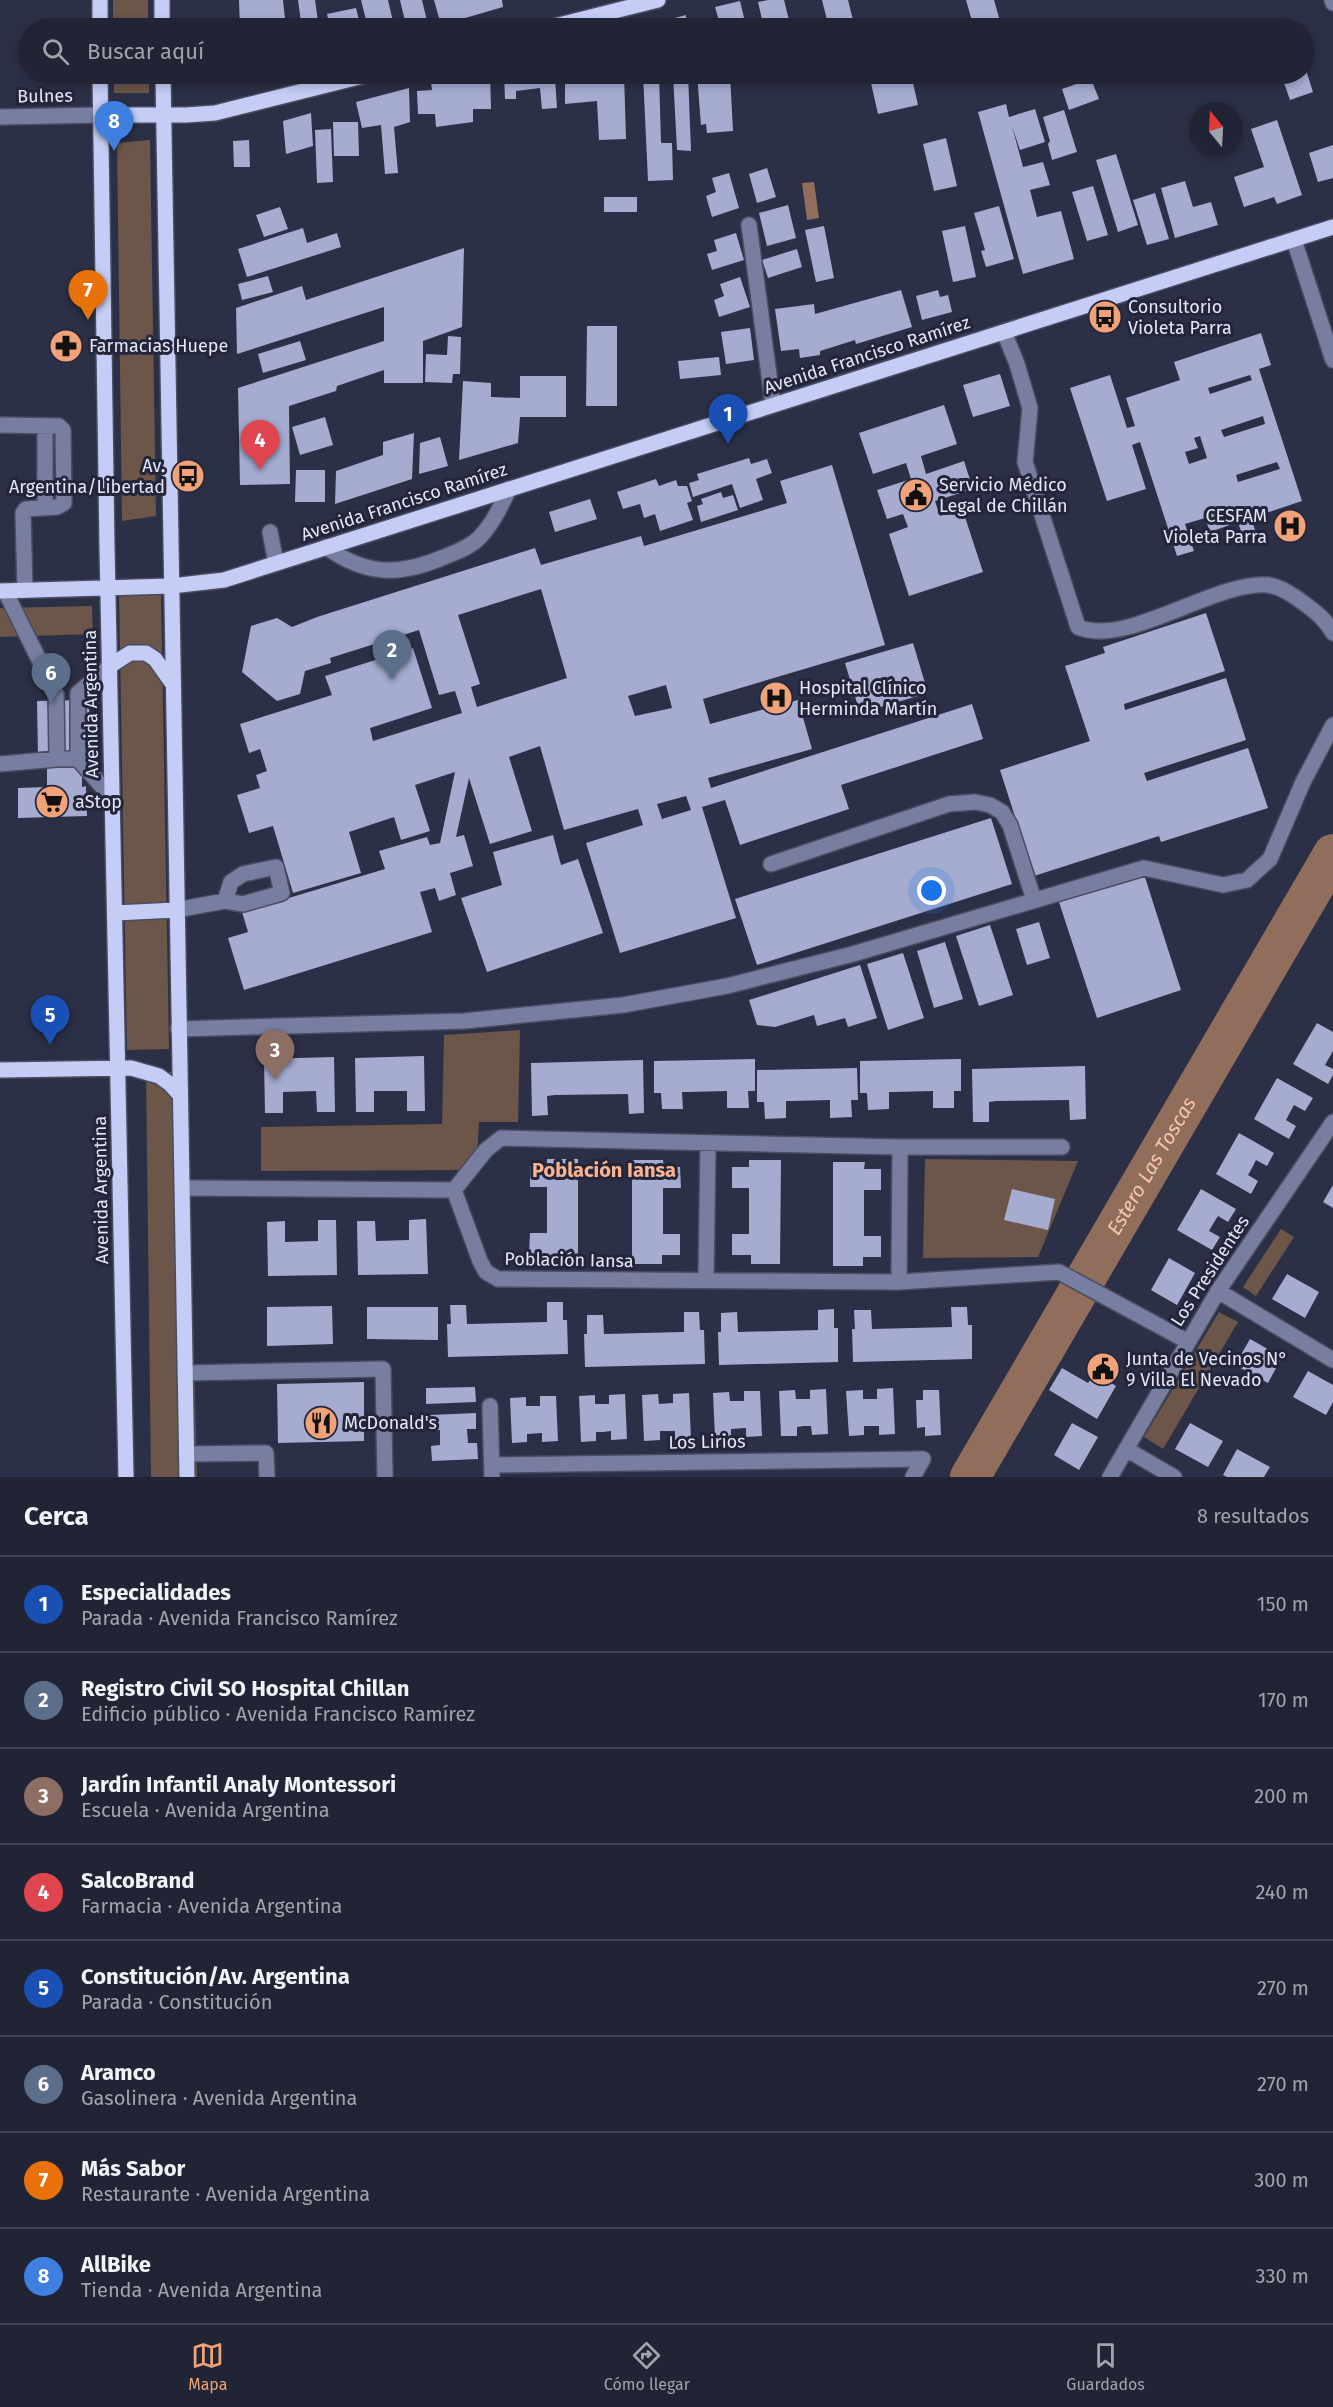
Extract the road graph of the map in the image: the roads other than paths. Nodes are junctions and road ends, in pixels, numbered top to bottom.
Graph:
1 (100, 0) edge
2 (162, 0) edge
3 (658, 0) edge
4 (100, 18) edge
5 (162, 18) edge
6 (587, 18) edge
7 (100, 84) edge
8 (163, 84) edge
9 (331, 84) edge
10 (101, 115) junction
11 (163, 115) junction
12 (0, 117) edge
13 (749, 225) dead end
14 (1333, 227) edge
15 (1294, 240) junction
16 (1004, 332) junction
17 (1333, 360) edge
18 (773, 405) junction
19 (0, 425) edge
20 (509, 489) junction
21 (270, 532) dead end
22 (326, 548) junction
23 (276, 563) junction
24 (171, 586) junction
25 (108, 589) junction
26 (25, 590) junction
27 (2, 591) edge
28 (1333, 633) edge
29 (110, 666) junction
30 (172, 683) junction
31 (78, 693) junction
32 (56, 694) junction
33 (1333, 725) edge
34 (57, 759) junction
35 (78, 759) junction
36 (0, 764) edge
37 (113, 799) junction
38 (771, 864) dead end
39 (1034, 900) junction
40 (225, 901) dead end
41 (176, 910) junction
42 (115, 914) junction
43 (178, 1029) junction
44 (119, 1067) junction
45 (0, 1070) edge
46 (180, 1095) junction
47 (1330, 1132) edge
48 (708, 1143) junction
49 (900, 1147) junction
50 (1062, 1147) dead end
51 (182, 1188) junction
52 (454, 1190) junction
53 (706, 1281) junction
54 (899, 1282) junction
55 (1218, 1291) junction
56 (1187, 1341) junction
57 (1333, 1360) edge
58 (185, 1373) junction
59 (490, 1406) dead end
60 (1126, 1449) junction
61 (186, 1454) junction
62 (662, 1469) edge
63 (492, 1471) edge
64 (126, 1477) edge
65 (187, 1477) edge
66 (267, 1477) edge
67 (385, 1477) edge
68 (913, 1477) edge
69 (1110, 1477) edge
70 (1174, 1477) edge

1 - 4 main road
2 - 5 main road
3 - 6 main road
7 - 10 main road, Avenida Argentina
8 - 11 main road
9 - 11 main road, Bulnes
10 - 11 main road, Bulnes
10 - 12 street, Bulnes
10 - 25 main road, Avenida Argentina
11 - 24 main road
13 - 18 street
14 - 15 main road, Avenida Francisco Ramírez
15 - 16 main road, Avenida Francisco Ramírez
15 - 17 street
16 - 18 main road, Avenida Francisco Ramírez
16 - 28 street
18 - 20 main road, Avenida Francisco Ramírez
19 - 26 street
20 - 22 main road, Avenida Francisco Ramírez
20 - 22 street
21 - 23 street
22 - 23 main road, Avenida Francisco Ramírez
23 - 24 main road, Avenida Francisco Ramírez
24 - 25 main road, Avenida Francisco Ramírez
24 - 30 main road
25 - 26 main road, Avenida Francisco Ramírez
25 - 29 main road, Avenida Argentina
26 - 27 main road, Avenida Francisco Ramírez
27 - 32 street
29 - 30 main road
29 - 31 street
29 - 37 main road, Avenida Argentina
30 - 41 main road
31 - 32 street
31 - 35 street
32 - 34 street
33 - 39 street
34 - 35 street
34 - 36 street
35 - 37 street
37 - 42 main road, Avenida Argentina
38 - 39 street
39 - 43 street
40 - 41 street
41 - 42 main road
41 - 43 main road
42 - 44 main road, Avenida Argentina
43 - 46 main road
44 - 45 main road
44 - 46 main road
44 - 64 main road, Avenida Argentina
46 - 51 main road
47 - 55 street, Los Presidentes
48 - 49 street
48 - 52 street
48 - 53 street
49 - 50 street
49 - 54 street
51 - 52 street
51 - 58 main road
52 - 53 street, Población Iansa
53 - 54 street, Población Iansa
54 - 56 street, Población Iansa
55 - 56 street, Los Presidentes
55 - 57 street
56 - 60 street, Los Presidentes
58 - 61 main road
58 - 67 street
59 - 63 street
60 - 69 street, Los Presidentes
60 - 70 street
61 - 65 main road
61 - 66 street
62 - 63 street, Los Lirios
62 - 68 street, Los Lirios

